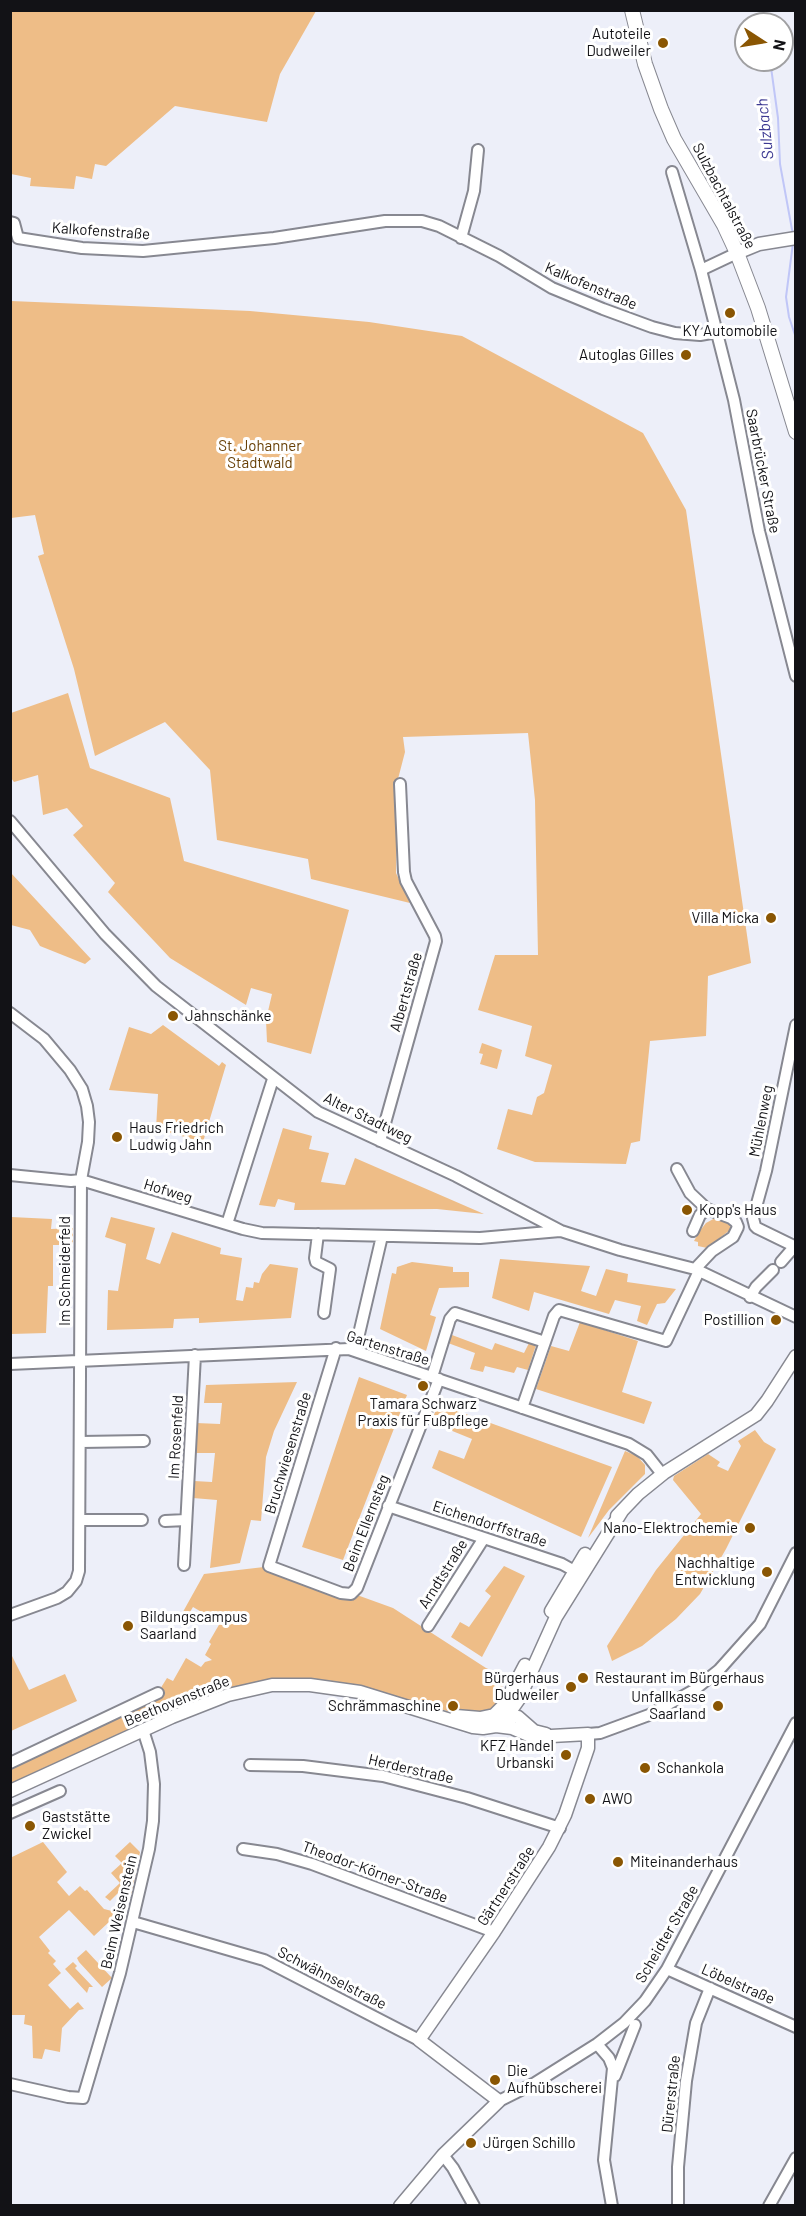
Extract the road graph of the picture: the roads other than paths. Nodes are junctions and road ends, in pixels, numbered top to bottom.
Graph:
1 (632, 10) edge
2 (478, 150) dead end
3 (672, 172) dead end
4 (10, 222) edge
5 (461, 238) junction
6 (791, 239) edge
7 (737, 253) junction
8 (701, 270) junction
9 (717, 332) junction
10 (795, 432) edge
11 (795, 676) edge
12 (400, 784) dead end
13 (10, 821) edge
14 (10, 1013) edge
15 (795, 1025) edge
16 (273, 1079) junction
17 (380, 1141) junction
18 (677, 1169) dead end
19 (10, 1175) edge
20 (81, 1180) junction
21 (707, 1209) junction
22 (227, 1224) junction
23 (561, 1231) junction
24 (693, 1231) dead end
25 (318, 1234) junction
26 (382, 1236) junction
27 (795, 1247) edge
28 (697, 1270) junction
29 (750, 1297) junction
30 (324, 1312) dead end
31 (795, 1317) edge
32 (545, 1342) junction
33 (336, 1348) junction
34 (355, 1351) junction
35 (195, 1355) junction
36 (795, 1356) edge
37 (80, 1362) junction
38 (10, 1364) edge
39 (436, 1378) junction
40 (522, 1408) junction
41 (144, 1441) dead end
42 (81, 1442) junction
43 (662, 1474) junction
44 (388, 1506) junction
45 (80, 1520) junction
46 (142, 1520) dead end
47 (186, 1520) junction
48 (165, 1521) dead end
49 (484, 1538) junction
50 (795, 1553) edge
51 (184, 1565) dead end
52 (268, 1566) joint
53 (577, 1572) junction
54 (10, 1615) edge
55 (428, 1626) dead end
56 (158, 1693) dead end
57 (506, 1720) junction
58 (795, 1722) edge
59 (144, 1730) junction
60 (588, 1734) junction
61 (10, 1763) edge
62 (250, 1765) dead end
63 (10, 1791) edge
64 (60, 1791) dead end
65 (10, 1813) edge
66 (560, 1828) junction
67 (243, 1849) dead end
68 (133, 1922) junction
69 (494, 1932) junction
70 (667, 1969) junction
71 (710, 1988) junction
72 (794, 2022) edge
73 (635, 2025) dead end
74 (419, 2040) junction
75 (597, 2044) junction
76 (613, 2082) junction
77 (10, 2084) edge
78 (499, 2101) junction
79 (443, 2156) junction
80 (795, 2158) edge
81 (400, 2205) edge
82 (474, 2205) edge
83 (612, 2205) edge
84 (678, 2205) edge
85 (769, 2205) edge

1 - 7 main road, Sulzbachtalstraße
2 - 5 street
3 - 8 street, Saarbrücker Straße
4 - 5 street, Kalkofenstraße
5 - 9 street, Kalkofenstraße
6 - 7 street
7 - 8 street
7 - 10 main road, Sulzbachtalstraße
8 - 9 street, Saarbrücker Straße
9 - 11 street, Saarbrücker Straße
12 - 17 street, Albertstraße
13 - 16 street, Alter Stadtweg
14 - 20 street, Im Schneiderfeld
15 - 27 street, Mühlenweg
16 - 17 street, Alter Stadtweg
16 - 22 street
17 - 23 street, Alter Stadtweg
18 - 21 street
19 - 20 street, Hofweg
20 - 22 street, Hofweg
20 - 37 street, Im Schneiderfeld
21 - 24 street
21 - 28 street
22 - 25 street, Hofweg
23 - 26 street, Hofweg
23 - 28 street, Alter Stadtweg
25 - 26 street, Hofweg
25 - 30 street
26 - 34 street
27 - 29 street
28 - 29 street, Alter Stadtweg
28 - 32 street
29 - 31 street, Alter Stadtweg
32 - 39 street, Beim Ellernsteg
32 - 40 street
33 - 34 street, Gartenstraße
33 - 35 street, Gartenstraße
33 - 52 street, Bruchwiesenstraße
34 - 39 street, Gartenstraße
35 - 37 street, Gartenstraße
35 - 47 street, Im Rosenfeld
36 - 43 street
37 - 38 street, Gartenstraße
37 - 42 street, Im Schneiderfeld
39 - 40 street, Gartenstraße
39 - 44 street, Beim Ellernsteg
40 - 43 street, Gartenstraße
41 - 42 street
42 - 45 street, Im Schneiderfeld
43 - 53 street
44 - 49 street, Eichendorffstraße
44 - 52 street, Beim Ellernsteg
45 - 46 street
45 - 54 street, Im Schneiderfeld
47 - 48 street
47 - 51 street, Im Rosenfeld
49 - 53 street, Eichendorffstraße
49 - 55 street, Arndtstraße
50 - 60 street
53 - 57 street
56 - 61 street, Beethovenstraße
57 - 59 street, Beethovenstraße
57 - 60 street
58 - 70 street, Scheidter Straße
59 - 63 street, Beethovenstraße
59 - 68 street, Beim Weisenstein
60 - 66 street, Gärtnerstraße
62 - 66 street, Herderstraße
64 - 65 street
66 - 69 street, Gärtnerstraße
67 - 69 street, Theodor-Körner-Straße
68 - 74 street, Schwähnselstraße
68 - 77 street, Beim Weisenstein
69 - 74 street, Gärtnerstraße
70 - 71 street, Löbelstraße
70 - 75 street, Scheidter Straße
71 - 72 street, Löbelstraße
71 - 84 street, Dürerstraße
73 - 76 street
74 - 78 street, Schwähnselstraße
75 - 76 street
75 - 78 street, Scheidter Straße
76 - 83 street
78 - 79 street, Scheidter Straße
79 - 81 street, Scheidter Straße
79 - 82 street
80 - 85 street

